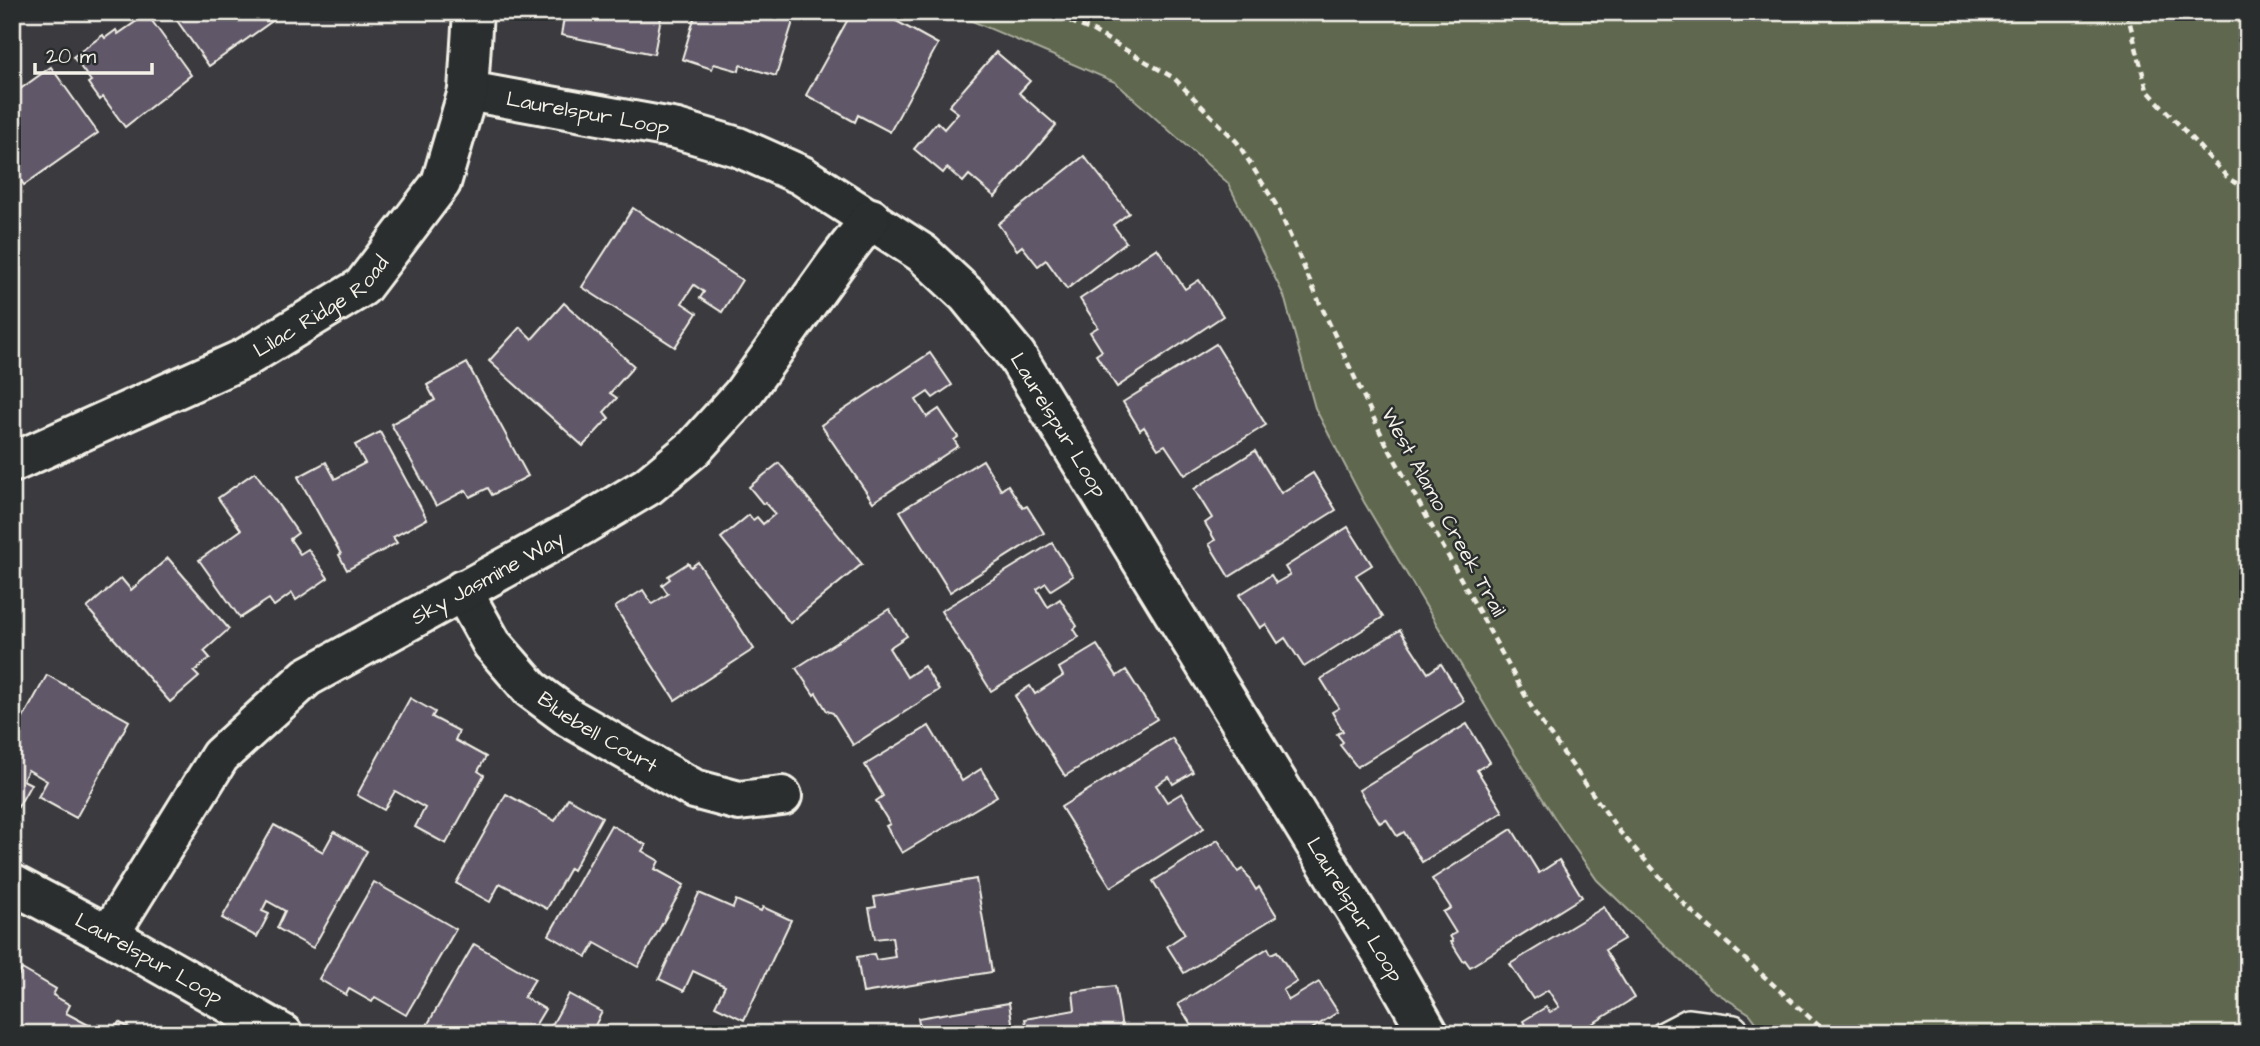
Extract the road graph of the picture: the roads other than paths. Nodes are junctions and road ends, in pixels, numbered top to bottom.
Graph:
1 (473, 12) edge
2 (468, 91) junction
3 (871, 218) junction
4 (12, 463) edge
5 (462, 590) junction
6 (782, 796) dead end
7 (12, 884) edge
8 (109, 935) junction
9 (283, 1034) edge
10 (1429, 1034) edge
11 (1663, 1034) edge
12 (1741, 1034) edge

1 - 2 street, Lilac Ridge Road
2 - 3 street, Laurelspur Loop
2 - 4 street, Lilac Ridge Road
3 - 5 street, Sky Jasmine Way
3 - 10 street, Laurelspur Loop
5 - 6 street, Bluebell Court
5 - 8 street, Sky Jasmine Way
7 - 8 street, Laurelspur Loop
8 - 9 street, Laurelspur Loop
11 - 12 lane

